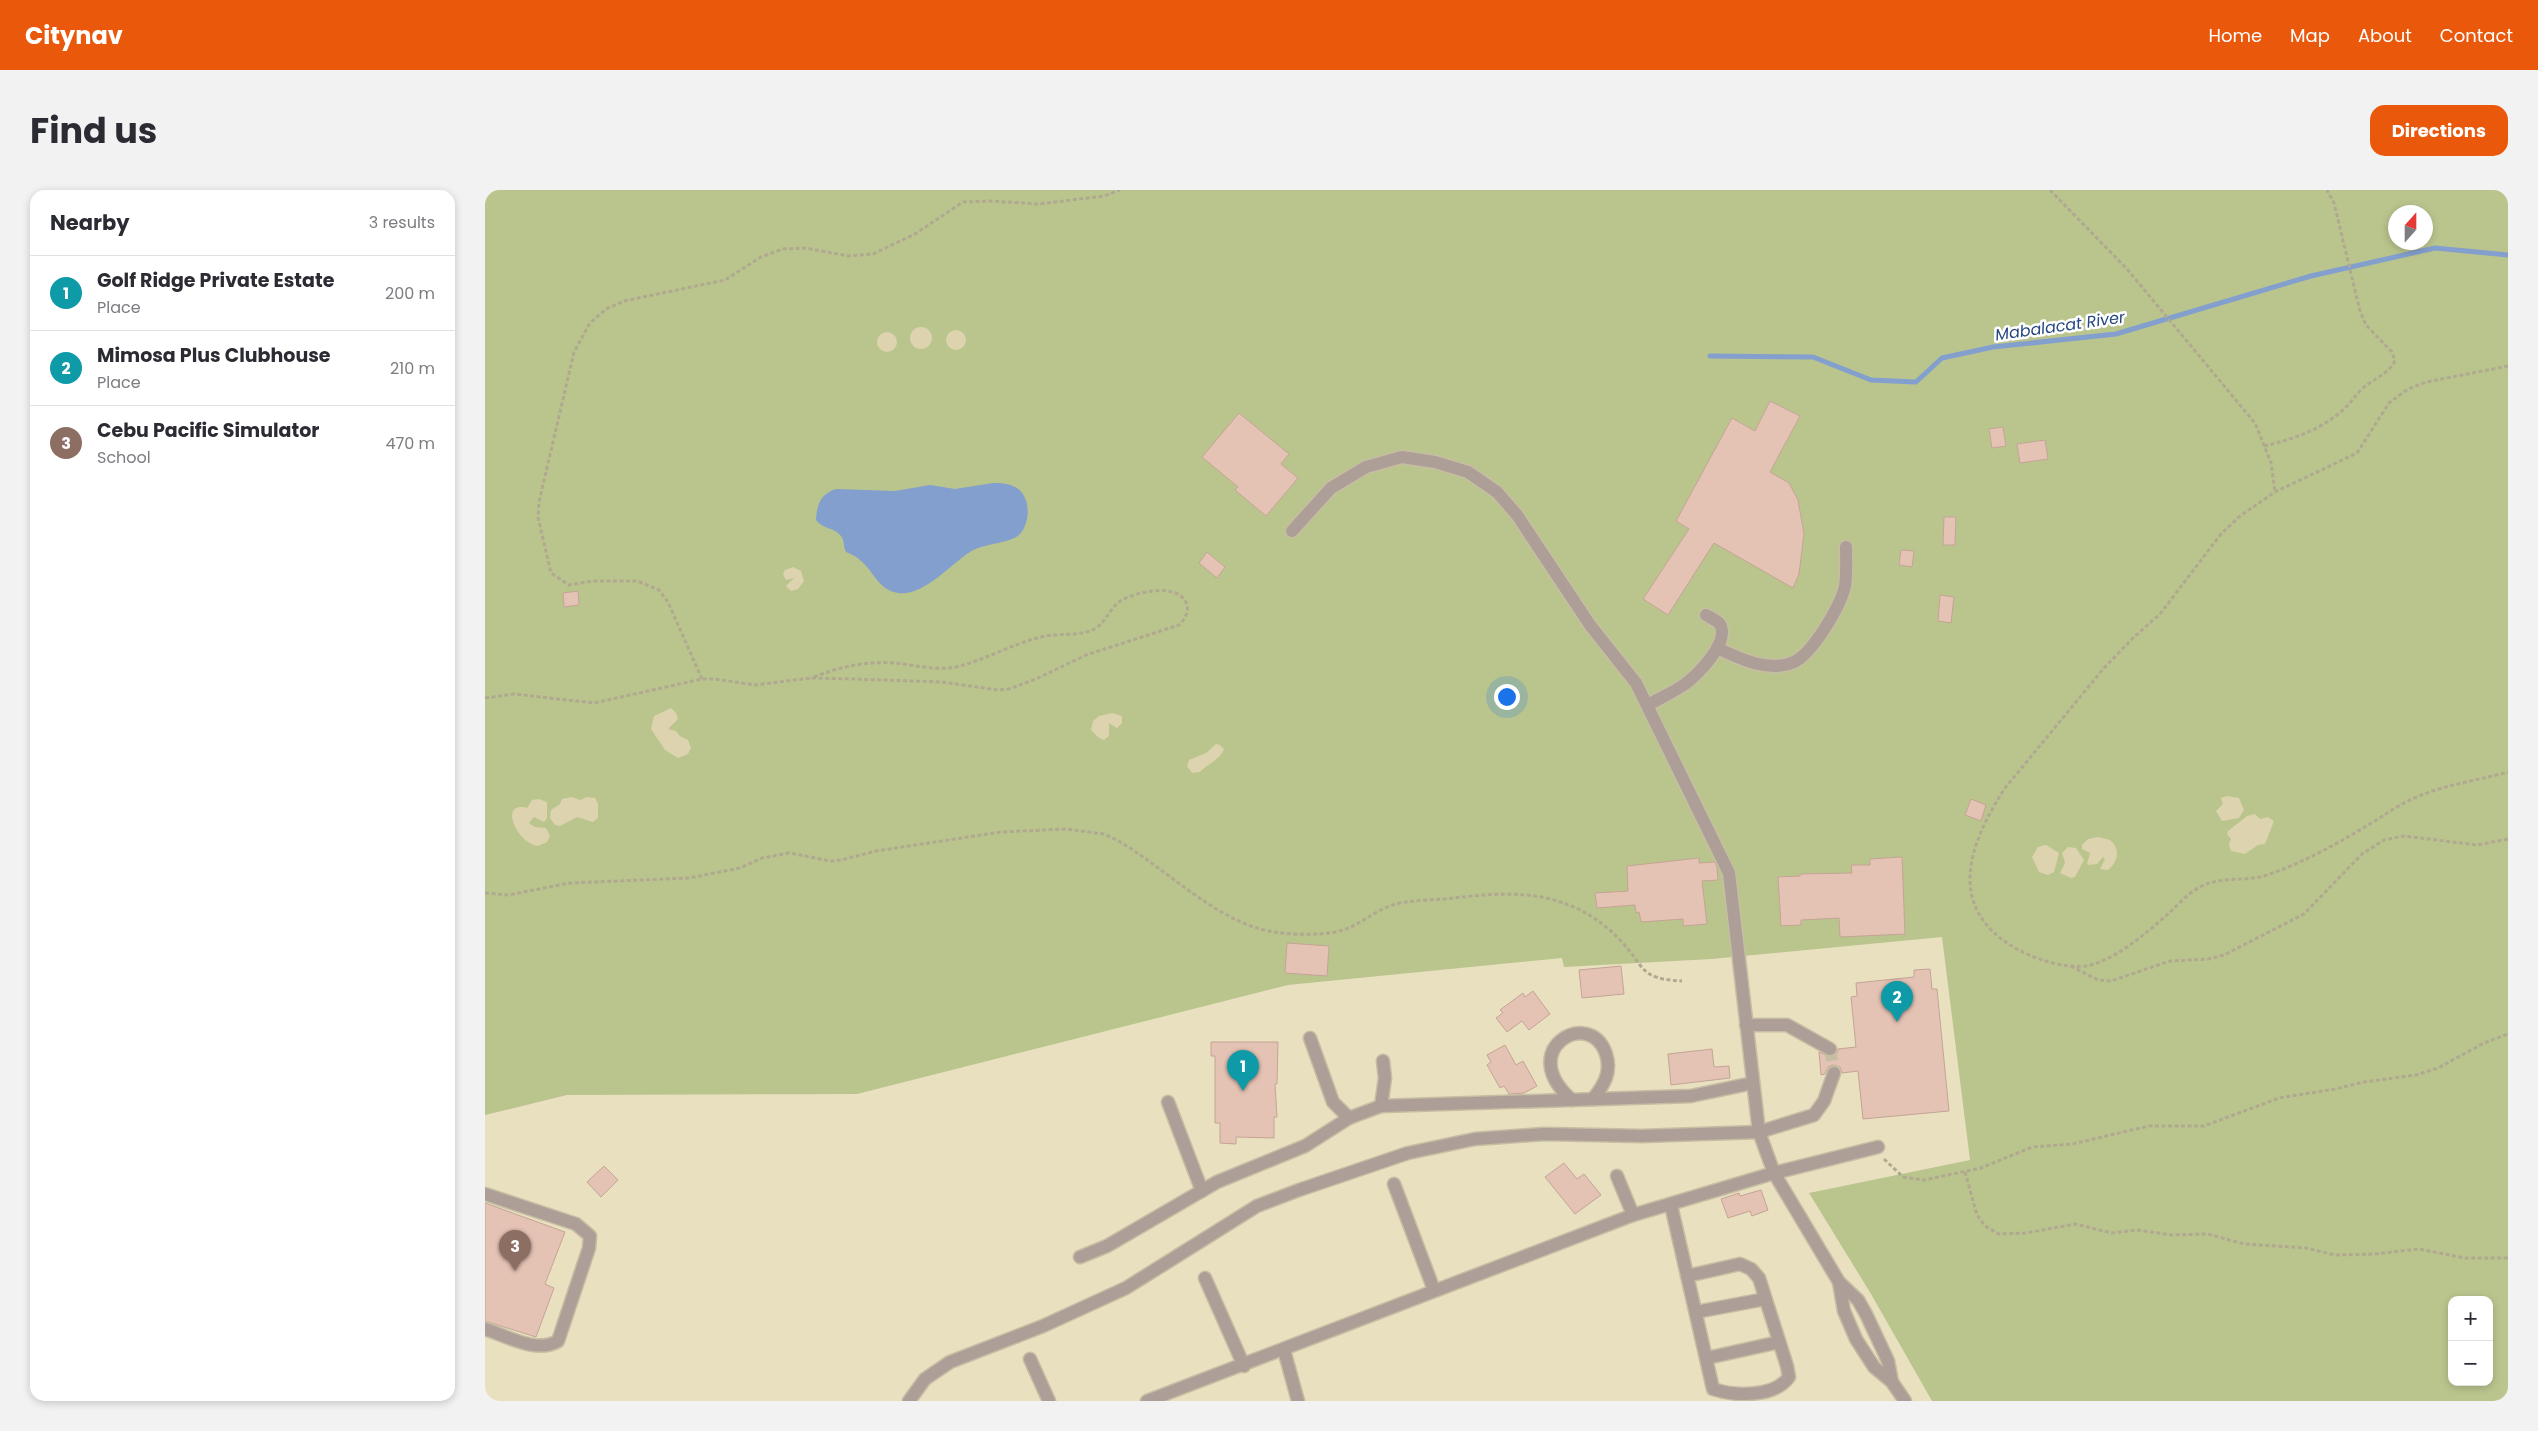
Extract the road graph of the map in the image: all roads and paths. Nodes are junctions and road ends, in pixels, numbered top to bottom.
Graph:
1 (1120, 190) edge
2 (2050, 190) edge
3 (2327, 190) edge
4 (2508, 366) edge
5 (2264, 446) junction
6 (2275, 492) junction
7 (1292, 531) dead end
8 (1846, 547) dead end
9 (1706, 615) dead end
10 (1717, 648) junction
11 (811, 678) junction
12 (702, 679) junction
13 (485, 698) edge
14 (1648, 705) junction
15 (2508, 772) edge
16 (2508, 839) edge
17 (485, 893) edge
18 (2069, 965) junction
19 (1682, 981) dead end
20 (1747, 1025) junction
21 (2508, 1034) edge
22 (1310, 1038) dead end
23 (1829, 1049) dead end
24 (1383, 1061) dead end
25 (1834, 1073) tunnel mouth
26 (1753, 1083) junction
27 (1572, 1100) junction
28 (1593, 1100) junction
29 (1168, 1102) dead end
30 (1381, 1106) junction
31 (1349, 1118) junction
32 (1759, 1132) junction
33 (1878, 1147) joint
34 (1965, 1172) junction
35 (1774, 1173) junction
36 (1617, 1176) dead end
37 (1394, 1184) dead end
38 (1202, 1191) junction
39 (485, 1194) edge
40 (1671, 1205) junction
41 (1633, 1215) junction
42 (1080, 1257) dead end
43 (2508, 1258) edge
44 (1687, 1276) junction
45 (1205, 1278) dead end
46 (1839, 1282) junction
47 (1434, 1290) junction
48 (1765, 1299) junction
49 (1696, 1312) junction
50 (485, 1329) edge
51 (1779, 1342) junction
52 (1283, 1350) junction
53 (1707, 1358) junction
54 (1030, 1359) dead end
55 (1244, 1366) junction
56 (1892, 1382) junction
57 (909, 1401) edge
58 (1049, 1401) edge
59 (1147, 1401) edge
60 (1298, 1401) edge
61 (1905, 1401) edge

1 - 12 path
2 - 5 path
3 - 5 path
4 - 6 path
5 - 6 path
6 - 18 path
7 - 14 street
8 - 10 street
9 - 10 street
10 - 14 street
11 - 11 path
11 - 12 path
12 - 13 path
14 - 20 street
15 - 18 path
16 - 18 path
17 - 19 path
20 - 23 street
20 - 26 street
21 - 34 path
22 - 31 street
24 - 30 street
25 - 32 street
26 - 28 street
26 - 32 street
27 - 28 street
27 - 28 street
27 - 30 street
29 - 38 street
30 - 31 street
31 - 38 street
32 - 35 street
32 - 57 street
33 - 34 path
33 - 35 street
34 - 43 path
35 - 40 street
35 - 46 street
36 - 41 street
37 - 47 street
38 - 42 street
39 - 50 street
40 - 41 street
40 - 44 street
41 - 47 street
44 - 48 street
44 - 49 street
45 - 55 street
46 - 56 street
46 - 56 street
47 - 52 street
48 - 49 street
48 - 51 street
49 - 53 street
51 - 53 street
51 - 53 street
52 - 55 street
52 - 60 street
54 - 58 street
55 - 59 street
56 - 61 street

